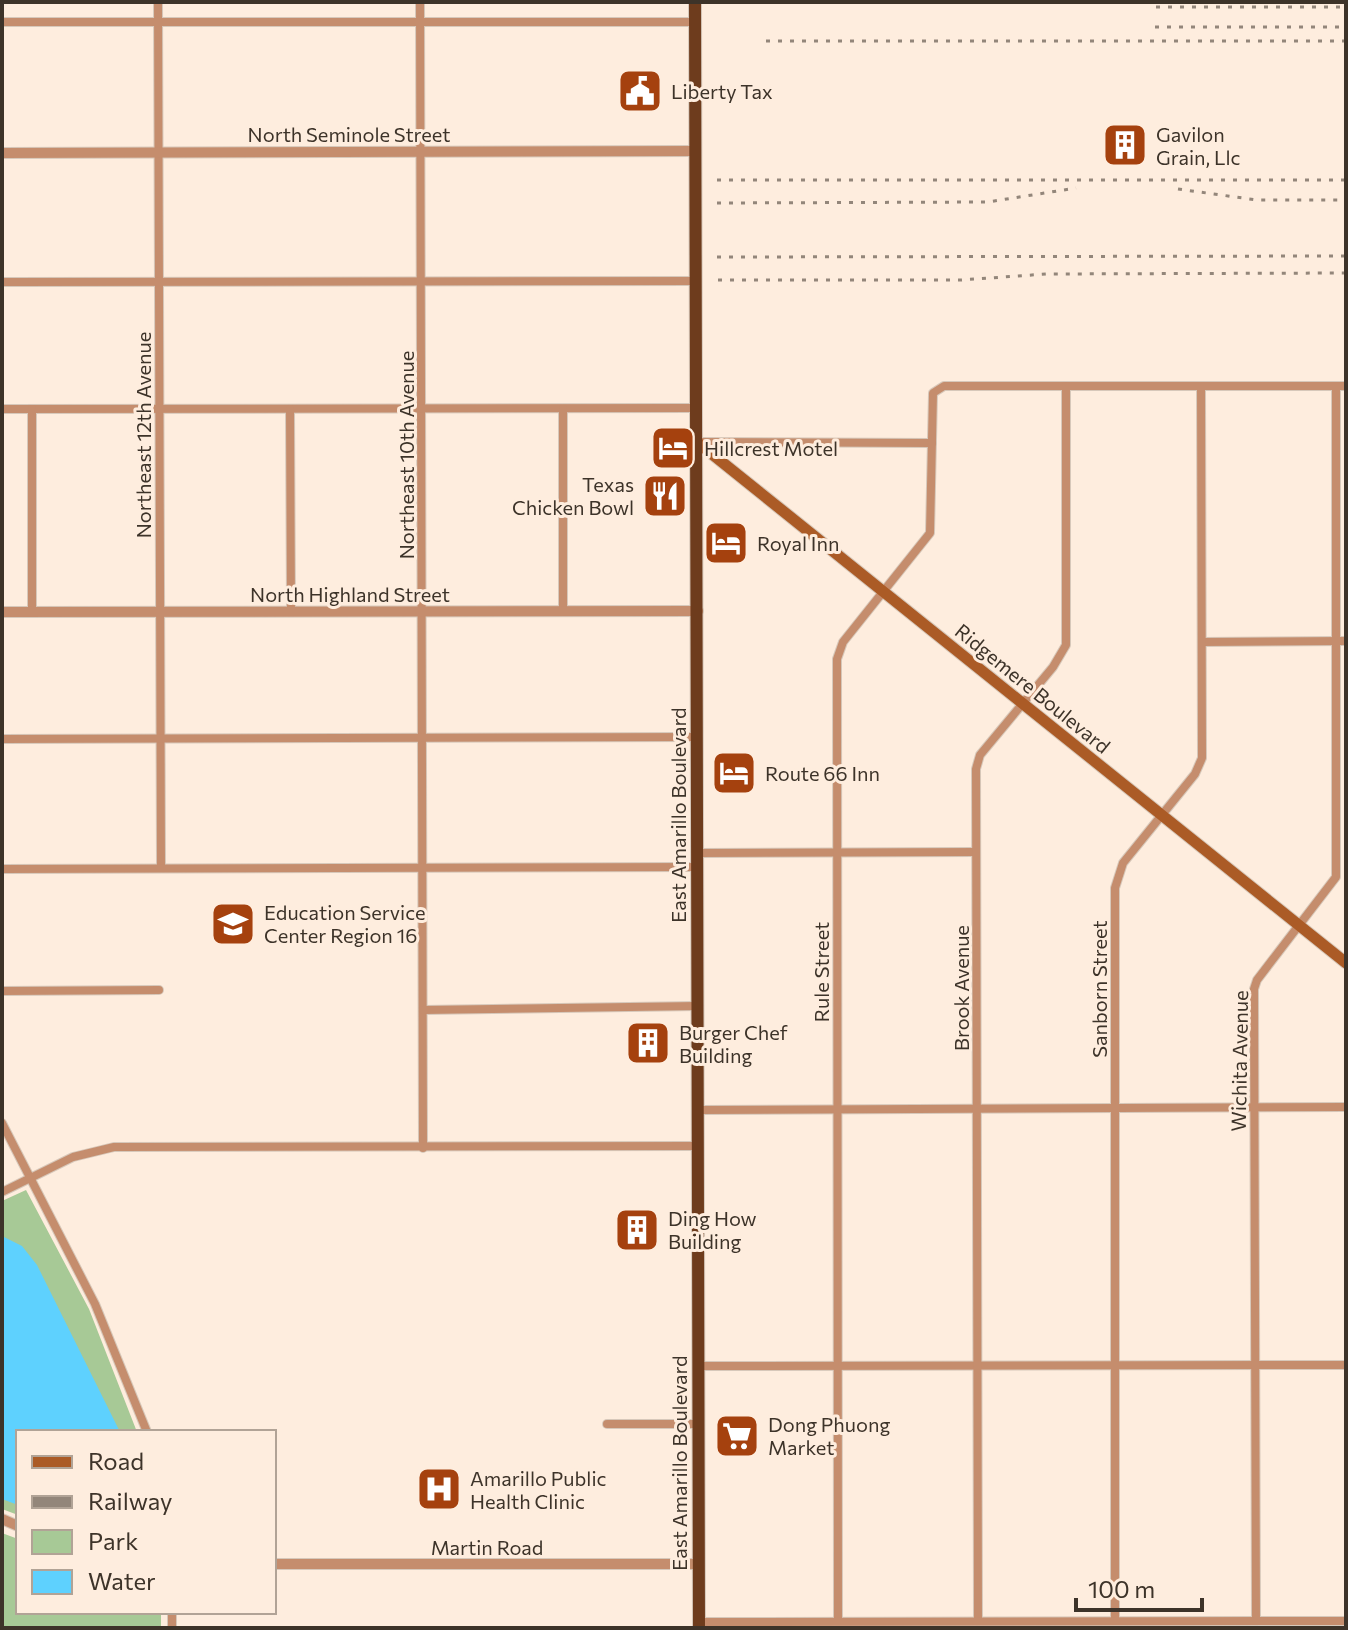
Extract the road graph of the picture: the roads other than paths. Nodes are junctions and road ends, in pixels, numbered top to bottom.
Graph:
1 (158, 2) edge
2 (420, 2) edge
3 (695, 2) edge
4 (2, 22) edge
5 (158, 22) junction
6 (420, 22) junction
7 (695, 22) junction
8 (696, 151) junction
9 (159, 152) junction
10 (421, 152) junction
11 (2, 153) edge
12 (696, 281) junction
13 (2, 282) edge
14 (159, 282) junction
15 (422, 282) junction
16 (1066, 386) junction
17 (1201, 386) junction
18 (1341, 386) edge
19 (697, 408) junction
20 (2, 409) edge
21 (32, 409) junction
22 (159, 409) junction
23 (290, 409) junction
24 (422, 409) junction
25 (563, 409) junction
26 (697, 442) junction
27 (932, 443) junction
28 (885, 591) junction
29 (32, 611) junction
30 (563, 611) junction
31 (698, 611) junction
32 (2, 612) edge
33 (159, 612) junction
34 (291, 612) junction
35 (422, 612) junction
36 (1342, 641) edge
37 (1202, 642) junction
38 (1023, 703) junction
39 (698, 737) junction
40 (2, 739) edge
41 (160, 739) junction
42 (423, 739) junction
43 (1161, 815) junction
44 (976, 852) junction
45 (698, 853) junction
46 (837, 853) junction
47 (698, 867) junction
48 (161, 868) junction
49 (423, 868) junction
50 (2, 869) edge
51 (1299, 926) junction
52 (1346, 963) edge
53 (159, 990) dead end
54 (2, 991) edge
55 (698, 1006) junction
56 (423, 1010) junction
57 (1346, 1107) edge
58 (837, 1109) junction
59 (977, 1109) junction
60 (1115, 1109) junction
61 (1255, 1109) junction
62 (699, 1110) junction
63 (2, 1123) edge
64 (699, 1146) junction
65 (423, 1148) junction
66 (30, 1178) junction
67 (2, 1192) edge
68 (1346, 1365) edge
69 (699, 1366) junction
70 (838, 1366) junction
71 (977, 1366) junction
72 (1116, 1366) junction
73 (1255, 1366) junction
74 (607, 1424) dead end
75 (699, 1424) junction
76 (146, 1430) edge
77 (276, 1564) edge
78 (699, 1564) junction
79 (1115, 1620) junction
80 (1256, 1620) junction
81 (838, 1621) junction
82 (1346, 1621) edge
83 (972, 1623) edge
84 (1205, 1624) edge
85 (699, 1625) edge

1 - 5 street, Northeast 12th Avenue
2 - 6 street, Northeast 10th Avenue
3 - 7 highway, East Amarillo Boulevard
4 - 5 street
5 - 6 street
5 - 9 street, Northeast 12th Avenue
6 - 7 street
6 - 10 street, Northeast 10th Avenue
7 - 8 highway, East Amarillo Boulevard
8 - 10 street, North Seminole Street
8 - 12 highway, East Amarillo Boulevard
9 - 10 street, North Seminole Street
9 - 11 street, North Seminole Street
9 - 14 street, Northeast 12th Avenue
10 - 15 street, Northeast 10th Avenue
12 - 15 street
12 - 19 highway, East Amarillo Boulevard
13 - 14 street
14 - 15 street
14 - 22 street, Northeast 12th Avenue
15 - 24 street, Northeast 10th Avenue
16 - 17 street
16 - 27 street, Rule Street
16 - 38 street, Brook Avenue
17 - 18 street
17 - 37 street, Sanborn Street
18 - 36 street, Wichita Avenue
19 - 25 street
19 - 26 highway, East Amarillo Boulevard
20 - 21 street
21 - 22 street
21 - 29 street
22 - 23 street
22 - 33 street, Northeast 12th Avenue
23 - 24 street
23 - 34 street
24 - 25 street
24 - 35 street, Northeast 10th Avenue
25 - 30 street
26 - 27 street
26 - 28 main road, Ridgemere Boulevard
26 - 31 highway, East Amarillo Boulevard
27 - 28 street, Rule Street
28 - 38 main road, Ridgemere Boulevard
28 - 46 street, Rule Street
29 - 32 street, North Highland Street
29 - 33 street, North Highland Street
30 - 31 street, North Highland Street
30 - 35 street, North Highland Street
31 - 39 highway, East Amarillo Boulevard
33 - 34 street, North Highland Street
33 - 41 street, Northeast 12th Avenue
34 - 35 street, North Highland Street
35 - 42 street, Northeast 10th Avenue
36 - 37 street
36 - 51 street, Wichita Avenue
37 - 43 street, Sanborn Street
38 - 43 main road, Ridgemere Boulevard
38 - 44 street, Brook Avenue
39 - 42 street
39 - 45 highway, East Amarillo Boulevard
40 - 41 street
41 - 42 street
41 - 48 street, Northeast 12th Avenue
42 - 49 street, Northeast 10th Avenue
43 - 51 main road, Ridgemere Boulevard
43 - 60 street, Sanborn Street
44 - 46 street
44 - 59 street, Brook Avenue
45 - 46 street
45 - 47 highway, East Amarillo Boulevard
46 - 58 street, Rule Street
47 - 49 street
47 - 55 highway, East Amarillo Boulevard
48 - 49 street
48 - 50 street
49 - 56 street, Northeast 10th Avenue
51 - 52 main road, Ridgemere Boulevard
51 - 61 street, Wichita Avenue
53 - 54 street
55 - 56 street
55 - 62 highway, East Amarillo Boulevard
56 - 65 street, Northeast 10th Avenue
57 - 61 street
58 - 59 street
58 - 62 street
58 - 70 street, Rule Street
59 - 60 street
59 - 71 street, Brook Avenue
60 - 61 street
60 - 72 street, Sanborn Street
61 - 73 street, Wichita Avenue
62 - 64 highway, East Amarillo Boulevard
63 - 66 street
64 - 65 street
64 - 69 highway, East Amarillo Boulevard
65 - 66 street
66 - 67 street
66 - 76 street
68 - 73 street
69 - 70 street
69 - 75 highway, East Amarillo Boulevard
70 - 71 street
70 - 81 street, Rule Street
71 - 72 street
71 - 83 street, Brook Avenue
72 - 73 street
72 - 79 street, Sanborn Street
73 - 80 street, Wichita Avenue
74 - 75 street
75 - 78 highway, East Amarillo Boulevard
77 - 78 street, Martin Road
78 - 85 highway, East Amarillo Boulevard
79 - 83 street
79 - 84 street
80 - 82 street
80 - 84 street
81 - 83 street
81 - 85 street

